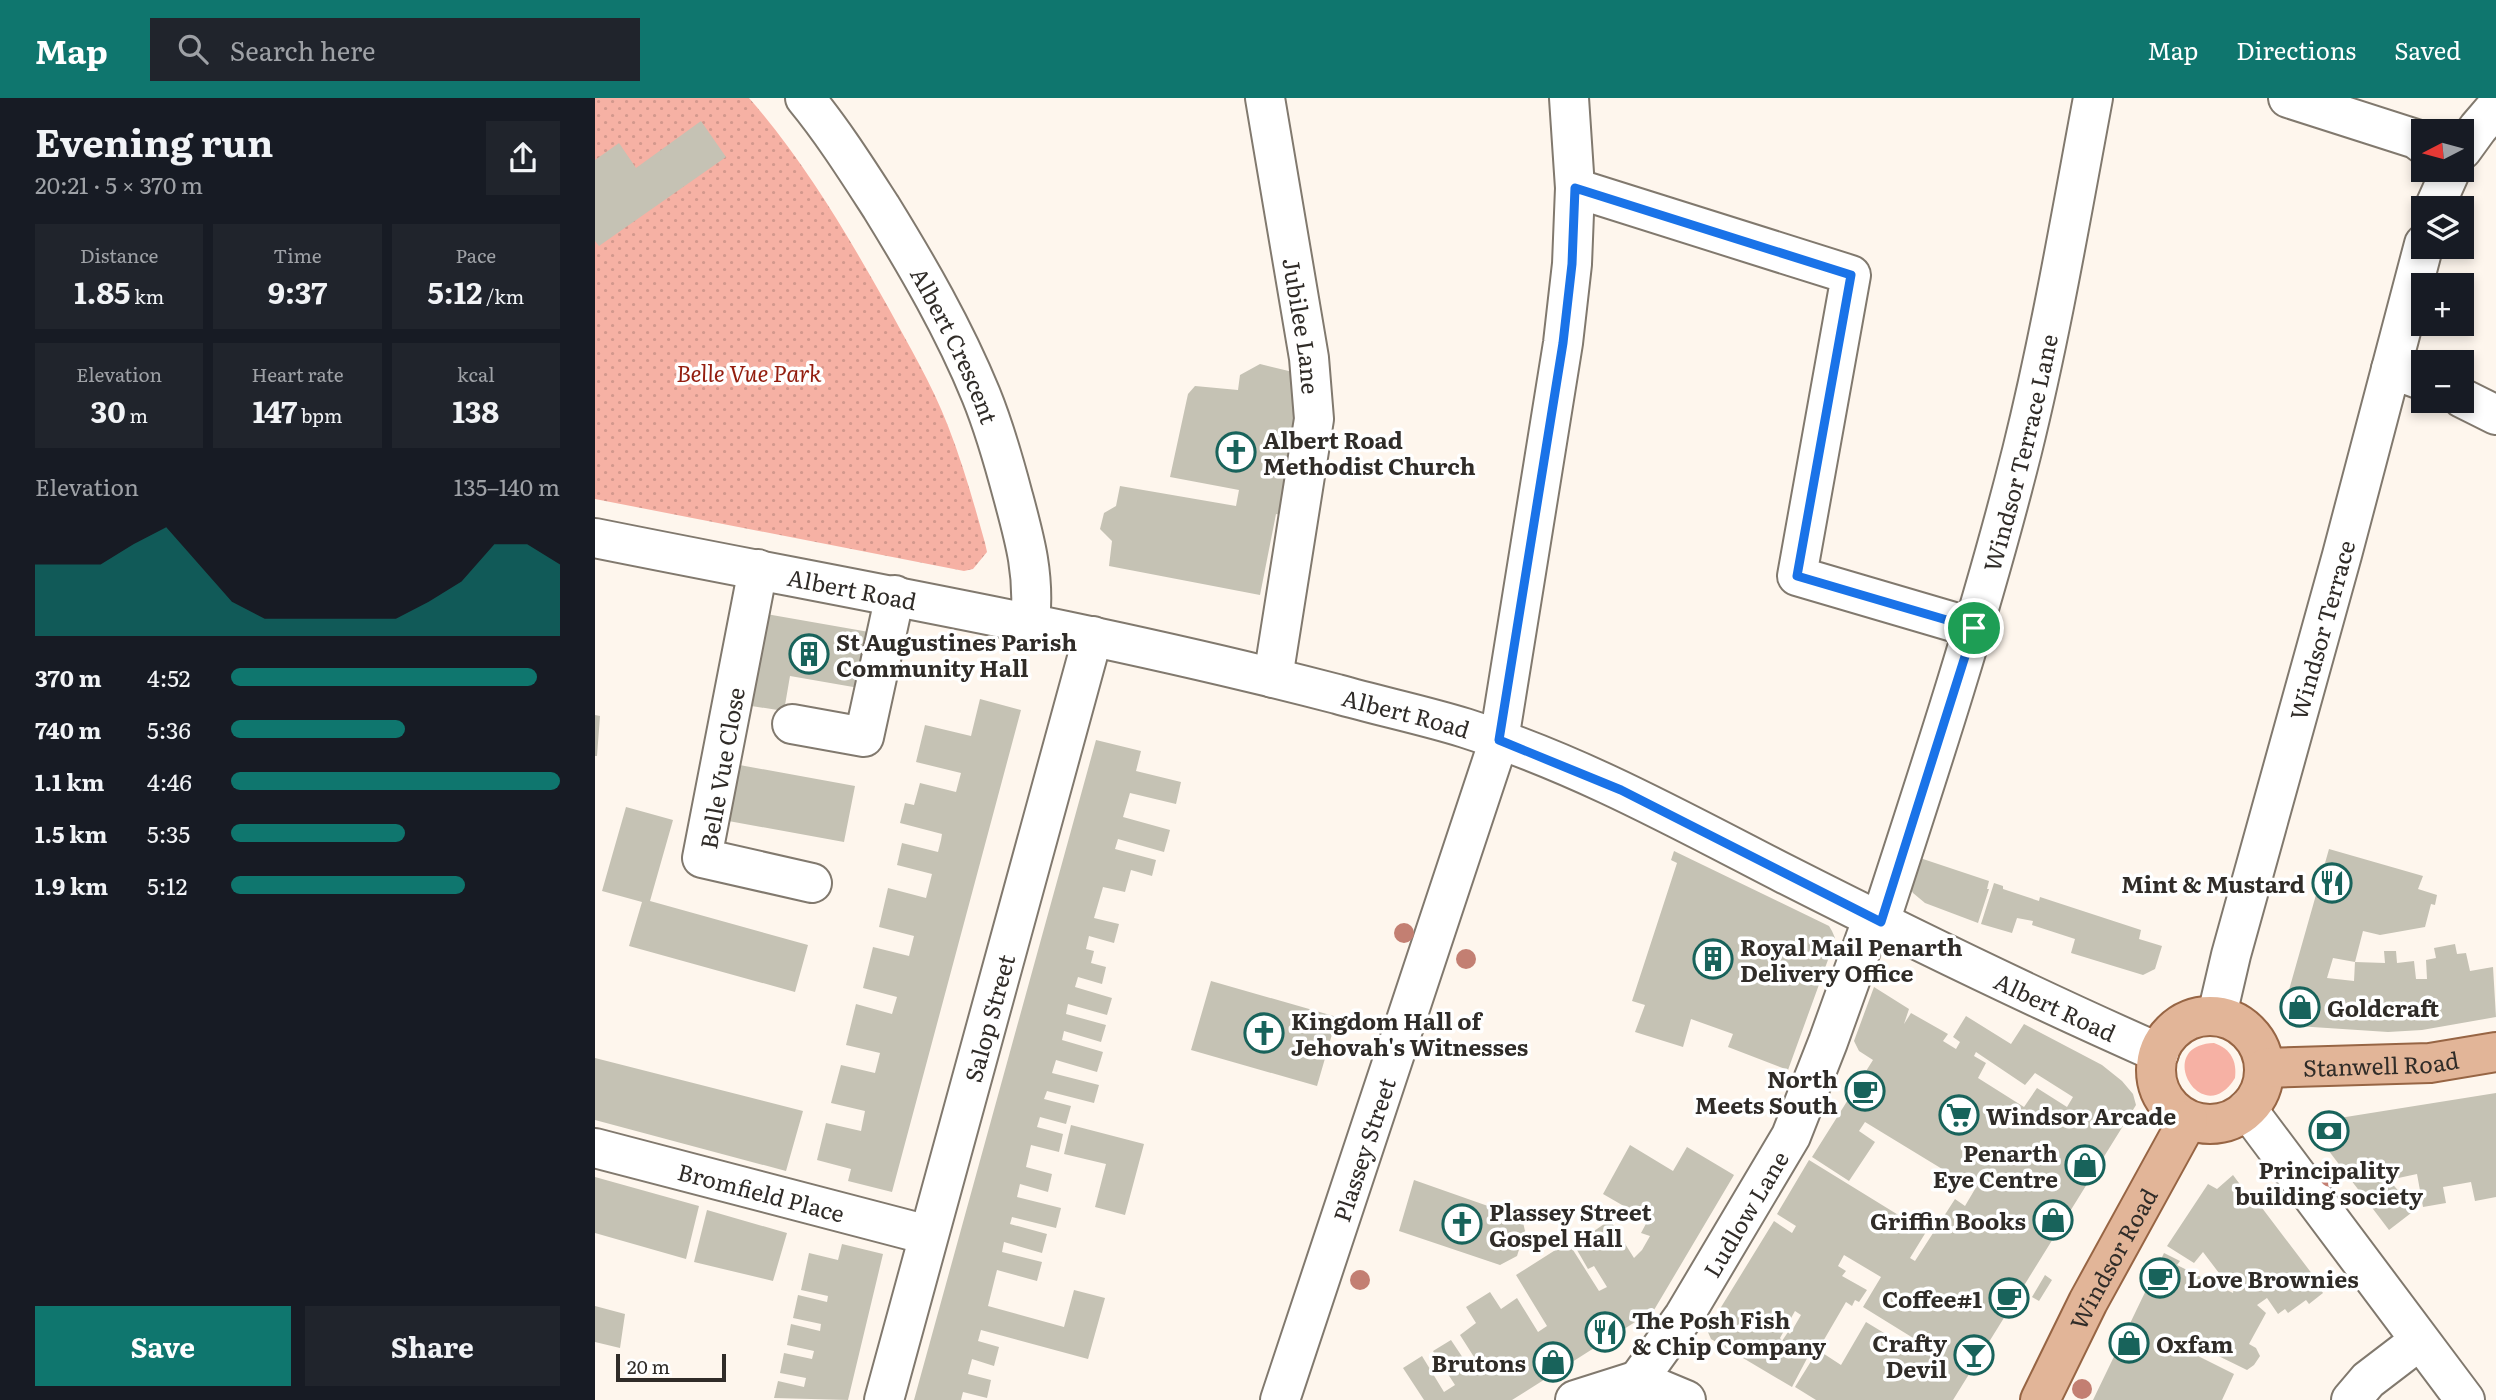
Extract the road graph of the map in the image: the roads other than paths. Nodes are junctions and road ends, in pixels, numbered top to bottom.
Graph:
1 (805, 98) edge
2 (1265, 98) edge
3 (1569, 98) edge
4 (2094, 98) edge
5 (2288, 98) edge
6 (2496, 107) edge
7 (2475, 132) edge
8 (2411, 137) edge
9 (1575, 188) junction
10 (2422, 259) edge
11 (2407, 375) edge
12 (2474, 404) edge
13 (2496, 415) edge
14 (595, 538) edge
15 (758, 569) junction
16 (895, 595) junction
17 (1030, 622) junction
18 (1974, 628) junction
19 (1093, 636) junction
20 (1273, 678) junction
21 (792, 724) dead end
22 (1499, 740) junction
23 (812, 883) dead end
24 (1877, 920) junction
25 (2217, 1015) junction
26 (2496, 1052) edge
27 (2159, 1053) junction
28 (2265, 1068) junction
29 (2247, 1109) junction
30 (2188, 1120) junction
31 (595, 1148) edge
32 (928, 1235) junction
33 (2419, 1341) junction
34 (1609, 1392) edge
35 (884, 1400) edge
36 (1280, 1400) edge
37 (1685, 1400) edge
38 (2040, 1400) edge
39 (2351, 1400) edge
40 (2465, 1400) edge

1 - 17 street, Albert Crescent
2 - 20 street, Jubilee Lane
3 - 9 street, Plassey Street
4 - 18 street, Windsor Terrace Lane
5 - 8 street
6 - 7 street
9 - 18 street
9 - 22 street, Plassey Street
10 - 11 street, Windsor Terrace
11 - 25 street, Windsor Terrace
12 - 13 street
14 - 15 street, Albert Road
15 - 16 street, Albert Road
15 - 23 street, Belle Vue Close
16 - 17 street, Albert Road
16 - 21 street
17 - 19 street, Albert Road
18 - 24 street, Windsor Terrace Lane
19 - 20 street, Albert Road
19 - 32 street, Salop Street
20 - 22 street, Albert Road
22 - 24 street, Albert Road
22 - 36 street, Plassey Street
24 - 27 street, Albert Road
24 - 34 street, Ludlow Lane
25 - 27 main road
25 - 28 main road
26 - 28 main road, Stanwell Road
27 - 30 main road
28 - 29 main road
29 - 30 main road
29 - 33 street
30 - 38 main road, Windsor Road
31 - 32 street, Bromfield Place
32 - 35 street, Salop Street
33 - 39 street
33 - 40 street
34 - 37 street

